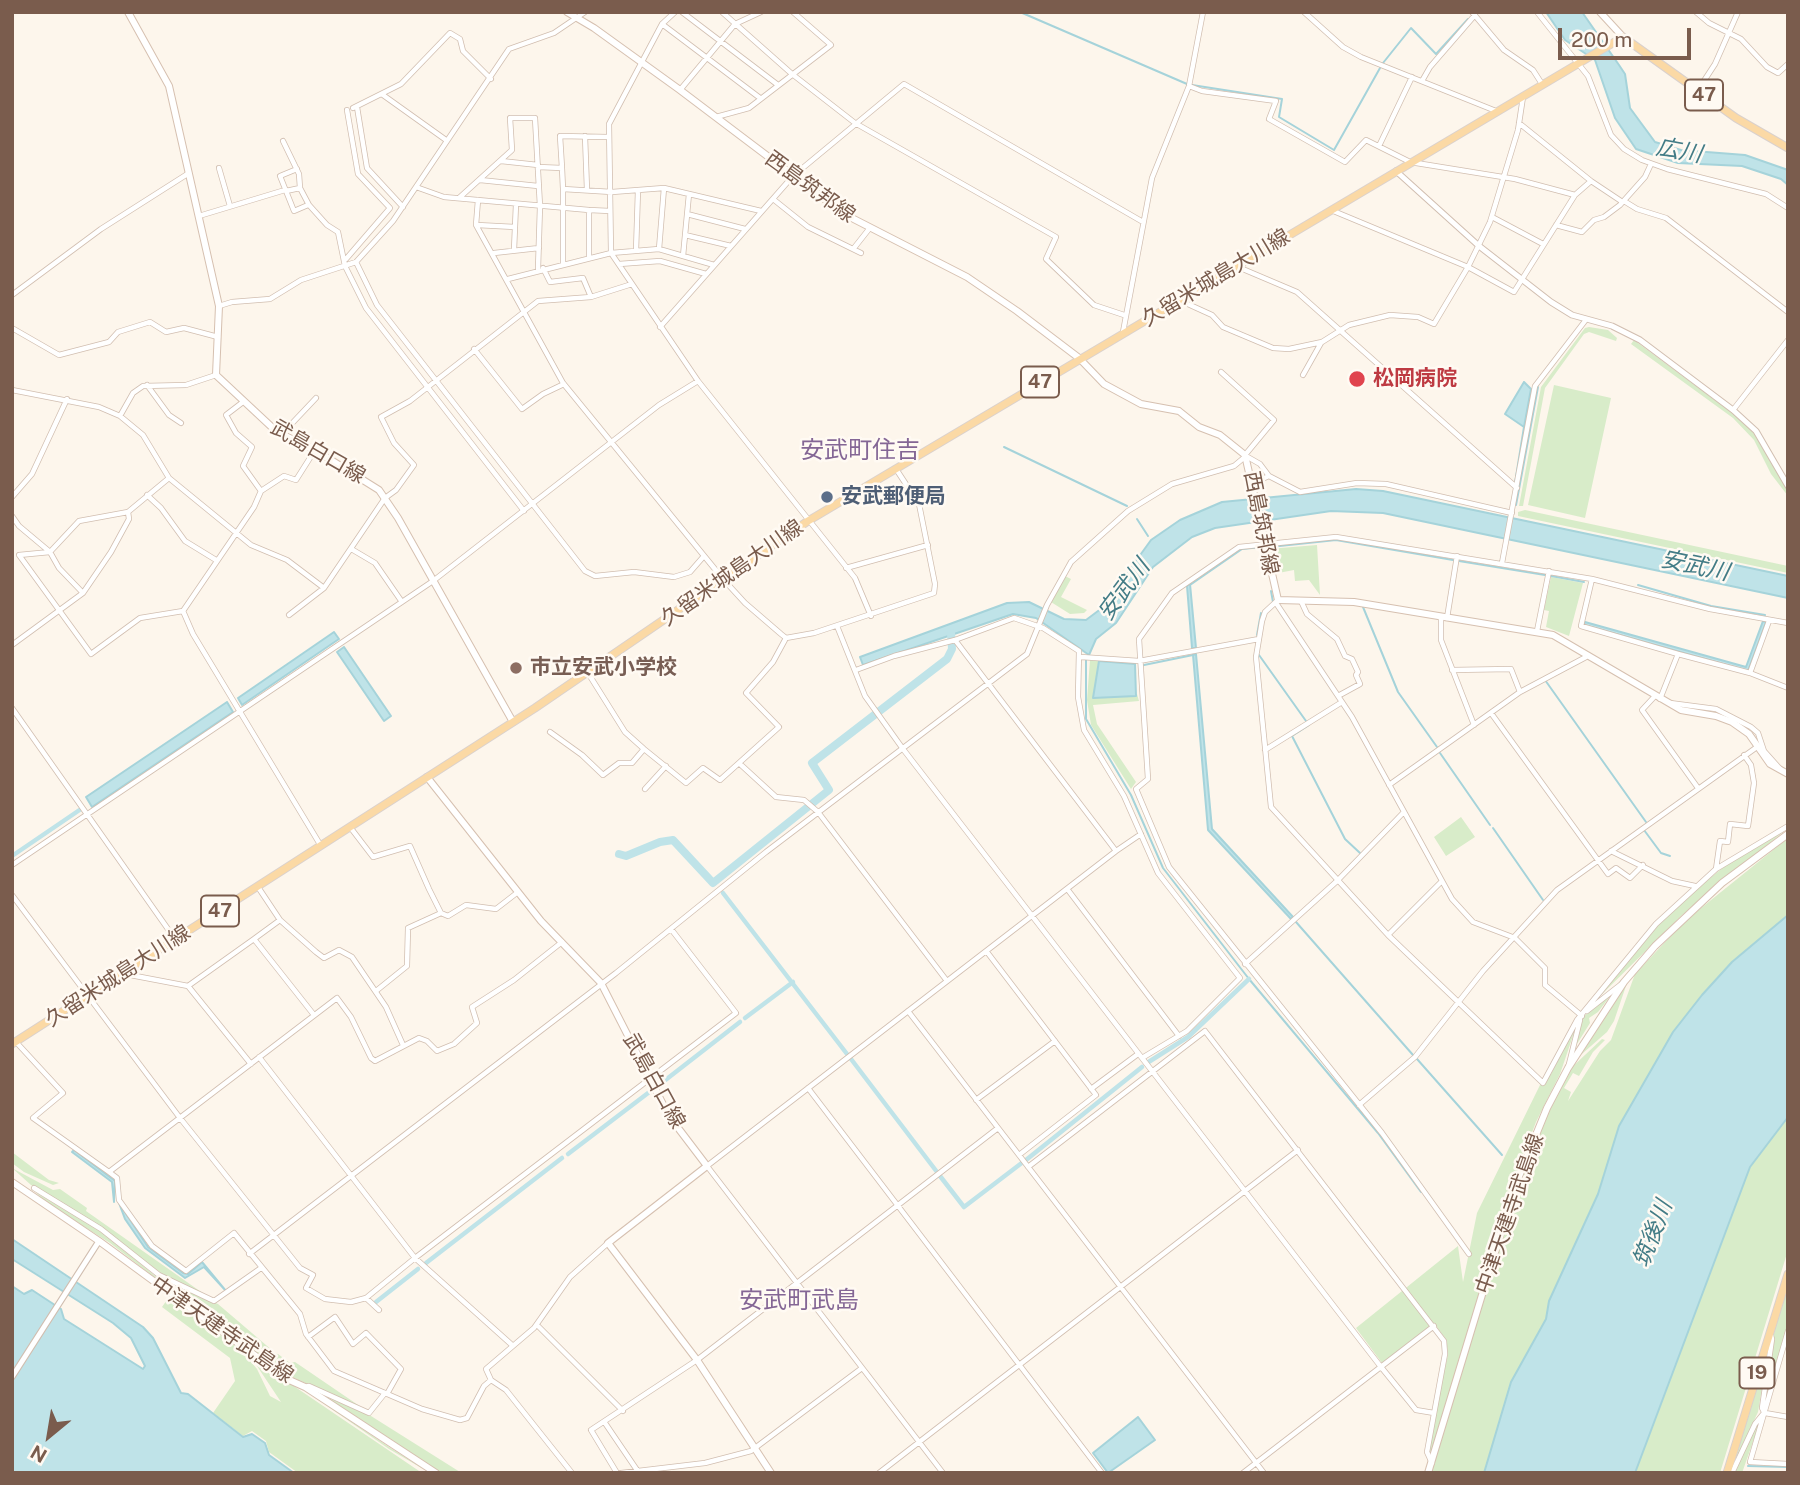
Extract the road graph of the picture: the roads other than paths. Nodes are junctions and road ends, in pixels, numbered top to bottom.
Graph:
1 (128, 12) edge
2 (566, 12) edge
3 (585, 12) edge
4 (675, 12) edge
5 (682, 12) edge
6 (722, 12) edge
7 (761, 12) edge
8 (793, 12) edge
9 (1203, 12) edge
10 (1304, 12) edge
11 (1537, 12) edge
12 (1600, 12) edge
13 (1696, 12) edge
14 (1738, 12) edge
15 (1475, 14) edge
16 (578, 18) junction
17 (662, 24) junction
18 (735, 24) junction
19 (1730, 32) junction
20 (1620, 39) junction
21 (722, 41) junction
22 (707, 58) junction
23 (641, 62) junction
24 (1580, 64) junction
25 (1788, 64) edge
26 (792, 74) junction
27 (1412, 77) junction
28 (491, 79) junction
29 (1422, 81) junction
30 (778, 85) junction
31 (1543, 85) junction
32 (1189, 86) junction
33 (680, 90) junction
34 (1698, 91) junction
35 (383, 95) junction
36 (1523, 96) junction
37 (760, 98) junction
38 (353, 108) junction
39 (1497, 111) junction
40 (715, 117) junction
41 (855, 123) junction
42 (1519, 123) junction
43 (584, 136) junction
44 (608, 137) junction
45 (446, 140) junction
46 (283, 141) dead end
47 (1379, 146) junction
48 (1788, 148) edge
49 (500, 161) junction
50 (1410, 162) junction
51 (1651, 164) junction
52 (538, 166) junction
53 (219, 168) dead end
54 (562, 168) junction
55 (297, 169) junction
56 (1394, 170) junction
57 (190, 173) junction
58 (793, 176) junction
59 (1502, 179) junction
60 (480, 180) junction
61 (1591, 181) junction
62 (538, 186) junction
63 (416, 187) junction
64 (300, 188) junction
65 (664, 188) junction
66 (563, 189) junction
67 (286, 190) junction
68 (587, 190) junction
69 (638, 190) junction
70 (612, 191) junction
71 (688, 194) junction
72 (1575, 195) junction
73 (459, 198) junction
74 (773, 199) junction
75 (478, 200) junction
76 (1622, 201) junction
77 (516, 204) junction
78 (230, 205) junction
79 (309, 205) junction
80 (540, 206) junction
81 (403, 207) junction
82 (563, 208) junction
83 (1788, 208) edge
84 (589, 209) junction
85 (1330, 209) junction
86 (610, 211) junction
87 (761, 211) junction
88 (687, 214) junction
89 (199, 216) junction
90 (1492, 217) junction
91 (1143, 222) junction
92 (477, 225) junction
93 (1556, 225) junction
94 (515, 227) junction
95 (745, 229) junction
96 (869, 229) junction
97 (685, 235) junction
98 (1543, 244) junction
99 (731, 246) junction
100 (1479, 246) junction
101 (539, 248) junction
102 (854, 248) junction
103 (659, 249) junction
104 (514, 250) junction
105 (636, 251) junction
106 (665, 251) junction
107 (494, 253) junction
108 (611, 253) junction
109 (861, 253) dead end
110 (683, 256) junction
111 (589, 258) junction
112 (356, 262) junction
113 (663, 262) junction
114 (345, 263) junction
115 (563, 263) junction
116 (619, 264) junction
117 (714, 265) junction
118 (1236, 266) junction
119 (1468, 267) junction
120 (541, 269) junction
121 (706, 274) junction
122 (508, 279) junction
123 (1524, 280) junction
124 (632, 284) junction
125 (12, 295) edge
126 (591, 297) junction
127 (1179, 300) junction
128 (219, 306) junction
129 (524, 310) junction
130 (1788, 312) edge
131 (1124, 315) junction
132 (1585, 321) junction
133 (1123, 323) junction
134 (660, 327) junction
135 (12, 328) edge
136 (1132, 328) junction
137 (1340, 331) junction
138 (1123, 334) junction
139 (218, 337) junction
140 (1788, 340) edge
141 (1322, 342) junction
142 (474, 349) junction
143 (1079, 358) junction
144 (1221, 372) dead end
145 (216, 374) junction
146 (1303, 375) dead end
147 (436, 379) junction
148 (698, 381) junction
149 (564, 384) junction
150 (427, 385) junction
151 (148, 386) junction
152 (12, 390) edge
153 (316, 398) dead end
154 (67, 399) junction
155 (243, 402) junction
156 (1733, 410) junction
157 (120, 416) junction
158 (181, 423) dead end
159 (281, 435) junction
160 (612, 444) junction
161 (315, 450) junction
162 (1246, 455) junction
163 (896, 469) junction
164 (1269, 476) junction
165 (169, 478) junction
166 (1254, 483) junction
167 (1788, 486) edge
168 (1517, 488) junction
169 (261, 491) junction
170 (147, 495) junction
171 (12, 497) edge
172 (385, 498) junction
173 (532, 505) junction
174 (524, 511) junction
175 (128, 512) junction
176 (1512, 514) junction
177 (12, 516) edge
178 (808, 521) junction
179 (236, 534) junction
180 (1264, 544) junction
181 (928, 545) junction
182 (353, 550) junction
183 (50, 552) junction
184 (704, 556) junction
185 (1457, 556) junction
186 (216, 560) junction
187 (1502, 563) junction
188 (846, 568) junction
189 (1549, 572) junction
190 (723, 579) junction
191 (1592, 579) junction
192 (433, 581) junction
193 (324, 588) junction
194 (83, 593) junction
195 (1301, 600) junction
196 (1277, 601) junction
197 (402, 602) junction
198 (59, 611) junction
199 (183, 611) junction
200 (289, 615) dead end
201 (870, 616) junction
202 (1444, 618) junction
203 (1769, 621) junction
204 (1788, 624) edge
205 (1038, 625) junction
206 (837, 626) junction
207 (1538, 631) junction
208 (786, 638) junction
209 (1259, 639) junction
210 (956, 640) junction
211 (12, 645) edge
212 (1678, 654) junction
213 (1081, 657) junction
214 (1586, 657) junction
215 (1139, 662) junction
216 (856, 670) junction
217 (1452, 670) junction
218 (588, 673) junction
219 (1750, 673) junction
220 (988, 684) junction
221 (1788, 688) edge
222 (1520, 692) junction
223 (1658, 697) junction
224 (1340, 699) junction
225 (1668, 703) junction
226 (12, 708) edge
227 (239, 712) junction
228 (1491, 713) junction
229 (513, 722) junction
230 (1474, 725) junction
231 (550, 732) dead end
232 (1757, 747) junction
233 (644, 749) junction
234 (903, 749) junction
235 (1265, 750) junction
236 (1744, 755) junction
237 (740, 764) junction
238 (666, 766) junction
239 (1784, 772) edge
240 (427, 777) junction
241 (1389, 785) junction
242 (1698, 788) junction
243 (645, 789) dead end
244 (817, 812) junction
245 (89, 813) junction
246 (1403, 813) junction
247 (1788, 825) edge
248 (349, 827) junction
249 (1141, 834) junction
250 (1788, 834) edge
251 (321, 846) junction
252 (1611, 850) junction
253 (1116, 851) junction
254 (1597, 860) junction
255 (12, 865) edge
256 (1643, 865) junction
257 (1716, 869) junction
258 (1337, 881) junction
259 (1440, 883) junction
260 (1695, 886) junction
261 (258, 887) junction
262 (1068, 890) junction
263 (518, 892) junction
264 (12, 895) edge
265 (441, 913) junction
266 (1033, 917) junction
267 (280, 920) junction
268 (671, 929) junction
269 (1388, 935) junction
270 (1514, 938) junction
271 (176, 939) junction
272 (254, 939) junction
273 (562, 942) junction
274 (987, 952) junction
275 (1245, 964) junction
276 (125, 974) junction
277 (947, 981) junction
278 (1624, 982) junction
279 (601, 983) junction
280 (188, 986) junction
281 (376, 990) junction
282 (87, 996) junction
283 (1459, 1003) junction
284 (908, 1011) junction
285 (314, 1015) junction
286 (1582, 1015) junction
287 (1179, 1036) junction
288 (1055, 1041) junction
289 (14, 1043) edge
290 (403, 1045) junction
291 (1140, 1056) junction
292 (259, 1057) junction
293 (251, 1064) junction
294 (1568, 1068) junction
295 (1152, 1072) junction
296 (650, 1078) junction
297 (808, 1088) junction
298 (1091, 1089) junction
299 (976, 1100) junction
300 (1359, 1105) junction
301 (180, 1118) junction
302 (998, 1128) junction
303 (1298, 1150) junction
304 (1019, 1155) junction
305 (707, 1166) junction
306 (1028, 1167) junction
307 (109, 1172) junction
308 (351, 1177) junction
309 (12, 1182) edge
310 (34, 1188) dead end
311 (1245, 1192) junction
312 (898, 1205) junction
313 (273, 1235) junction
314 (98, 1242) junction
315 (608, 1243) junction
316 (249, 1254) junction
317 (1469, 1254) dead end
318 (415, 1258) junction
319 (261, 1268) junction
320 (1788, 1274) edge
321 (797, 1283) junction
322 (1121, 1286) junction
323 (366, 1298) junction
324 (379, 1310) dead end
325 (537, 1325) junction
326 (1434, 1326) junction
327 (1788, 1331) edge
328 (1770, 1332) junction
329 (308, 1337) junction
330 (512, 1345) junction
331 (1785, 1352) edge
332 (697, 1360) junction
333 (1018, 1365) junction
334 (1381, 1367) junction
335 (862, 1368) junction
336 (12, 1377) edge
337 (491, 1380) junction
338 (306, 1387) junction
339 (386, 1393) junction
340 (623, 1411) junction
341 (1434, 1413) junction
342 (1765, 1413) junction
343 (1788, 1417) edge
344 (605, 1423) junction
345 (919, 1442) junction
346 (755, 1449) junction
347 (1256, 1462) junction
348 (1432, 1463) junction
349 (1788, 1464) edge
350 (638, 1471) edge
351 (436, 1473) edge
352 (572, 1473) edge
353 (619, 1473) edge
354 (771, 1473) edge
355 (879, 1473) edge
356 (943, 1473) edge
357 (1102, 1473) edge
358 (1243, 1473) edge
359 (1264, 1473) edge
360 (1428, 1473) edge
361 (1729, 1473) edge

1 - 57 main road
2 - 16 main road, 西島筑邦線
3 - 16 street
4 - 17 street
5 - 21 street
6 - 18 street
7 - 18 street
8 - 26 street
9 - 32 street
10 - 27 street
11 - 24 street
12 - 20 main road
13 - 19 street
14 - 19 street
15 - 29 street
15 - 31 street
16 - 23 main road, 西島筑邦線
16 - 28 street
17 - 22 street
17 - 23 street
18 - 21 street
18 - 26 street
19 - 25 street
19 - 34 street
20 - 24 main road, 久留米城島大川線 / 47
20 - 34 main road, 47
21 - 22 street
21 - 30 street
22 - 33 street
22 - 37 street
23 - 33 main road, 西島筑邦線
23 - 44 street
24 - 31 main road, 久留米城島大川線 / 47
24 - 51 street
26 - 30 street
26 - 41 street
27 - 29 street
27 - 47 street
28 - 35 street
28 - 45 street
29 - 39 street
30 - 37 street
31 - 36 main road, 久留米城島大川線 / 47
32 - 47 street
32 - 91 street
33 - 40 main road, 西島筑邦線
34 - 48 main road, 47
35 - 38 street
35 - 45 street
36 - 39 main road, 久留米城島大川線 / 47
36 - 42 street
37 - 40 street
38 - 81 street
38 - 114 street
39 - 50 main road, 久留米城島大川線 / 47
40 - 58 main road, 西島筑邦線
41 - 58 street
41 - 91 street
41 - 131 street
42 - 59 street
42 - 61 street
43 - 44 street
43 - 54 street
43 - 68 street
44 - 70 street
45 - 63 street
46 - 55 street
47 - 50 street
49 - 52 street
49 - 52 street
49 - 60 street
50 - 56 main road, 久留米城島大川線 / 47
50 - 59 street
51 - 76 street
51 - 83 street
52 - 54 street
52 - 62 street
53 - 78 street
54 - 66 street
55 - 64 street
55 - 67 street
56 - 85 main road, 久留米城島大川線 / 47
56 - 100 street
57 - 89 main road
57 - 125 street
58 - 74 street
58 - 96 main road, 西島筑邦線
59 - 72 street
59 - 90 street
60 - 62 street
60 - 73 street
61 - 72 street
61 - 76 street
62 - 80 street
63 - 73 street
63 - 81 street
64 - 67 street
64 - 79 street
65 - 69 street
65 - 71 street
65 - 103 street
66 - 68 street
66 - 82 street
67 - 78 street
67 - 79 street
68 - 70 street
69 - 70 street
69 - 105 street
70 - 86 street
71 - 87 street
71 - 88 street
72 - 93 street
73 - 75 street
74 - 87 street
74 - 102 street
75 - 77 street
75 - 92 street
76 - 93 street
76 - 130 street
77 - 80 street
77 - 94 street
78 - 89 street
79 - 114 street
80 - 82 street
80 - 101 street
81 - 112 street
82 - 84 street
82 - 115 street
84 - 86 street
84 - 111 street
85 - 118 main road, 久留米城島大川線 / 47
85 - 119 street
86 - 108 street
87 - 95 street
88 - 95 street
88 - 97 street
89 - 128 main road
90 - 98 street
90 - 100 street
91 - 131 street
92 - 94 street
92 - 107 street
93 - 98 street
94 - 104 street
95 - 99 street
96 - 102 street
96 - 143 main road, 西島筑邦線
97 - 99 street
97 - 110 street
98 - 123 street
99 - 117 street
100 - 119 street
100 - 123 street
101 - 104 street
101 - 120 street
102 - 109 street
103 - 105 street
103 - 106 street
104 - 107 street
105 - 108 street
106 - 110 street
106 - 113 street
107 - 122 street
108 - 111 street
108 - 116 street
110 - 117 street
111 - 115 street
112 - 114 street
112 - 147 street
113 - 116 street
113 - 121 street
114 - 128 street
114 - 150 street
115 - 120 street
116 - 124 street
117 - 121 street
118 - 127 main road, 久留米城島大川線 / 47
118 - 137 street
119 - 123 street
119 - 137 street
120 - 122 street
120 - 126 street
121 - 134 street
122 - 129 street
123 - 132 street
124 - 126 street
124 - 134 street
126 - 129 street
127 - 136 main road, 久留米城島大川線 / 47
127 - 141 street
128 - 139 main road
129 - 142 street
129 - 149 street
131 - 133 street
132 - 156 street
132 - 168 street
133 - 136 street
133 - 138 street
134 - 148 street
135 - 139 street
136 - 138 main road, 久留米城島大川線 / 47
137 - 141 street
137 - 168 street
138 - 143 main road, 久留米城島大川線 / 47
139 - 145 main road
140 - 156 street
141 - 146 street
142 - 147 street
142 - 149 street
143 - 162 main road, 西島筑邦線
143 - 163 main road, 久留米城島大川線 / 47
144 - 162 street
145 - 151 street
145 - 155 main road, 武島白口線
147 - 150 street
147 - 173 street
148 - 160 street
148 - 178 street
149 - 160 street
150 - 172 street
150 - 174 street
151 - 157 street
151 - 158 street
152 - 154 street
153 - 159 street
154 - 157 street
154 - 171 street
155 - 159 main road, 武島白口線
155 - 169 street
156 - 167 street
157 - 165 street
159 - 161 main road, 武島白口線
160 - 173 street
160 - 184 street
161 - 169 street
161 - 172 main road, 武島白口線
162 - 164 street
162 - 166 main road, 西島筑邦線
162 - 205 street
163 - 178 main road, 久留米城島大川線 / 47
163 - 181 street
164 - 166 street
164 - 176 street
165 - 170 street
165 - 179 street
166 - 180 main road, 西島筑邦線
168 - 176 street
169 - 179 street
170 - 175 street
170 - 186 street
172 - 182 street
172 - 192 main road, 武島白口線
173 - 174 street
173 - 184 street
174 - 192 street
175 - 183 street
175 - 194 street
176 - 187 street
177 - 183 street
178 - 188 street
178 - 190 main road, 久留米城島大川線 / 47
179 - 186 street
179 - 193 street
180 - 185 street
180 - 196 main road, 西島筑邦線
180 - 215 street
181 - 188 street
181 - 201 street
182 - 193 street
182 - 197 street
183 - 194 street
183 - 198 street
184 - 190 street
185 - 187 street
185 - 202 street
186 - 199 street
187 - 189 street
188 - 201 street
189 - 191 street
189 - 207 street
190 - 208 street
190 - 218 main road, 久留米城島大川線 / 47
191 - 203 street
191 - 212 street
192 - 197 street
192 - 229 main road, 武島白口線
193 - 200 street
194 - 198 street
195 - 196 main road, 西島筑邦線
195 - 202 main road, 西島筑邦線
195 - 224 street
196 - 209 street
196 - 224 street
197 - 227 street
198 - 199 street
198 - 211 street
199 - 227 street
201 - 206 street
202 - 207 main road, 西島筑邦線
202 - 217 street
203 - 204 street
203 - 219 street
205 - 210 street
205 - 213 street
205 - 220 street
206 - 208 street
206 - 216 street
207 - 214 main road, 西島筑邦線
208 - 237 street
209 - 215 street
209 - 235 street
210 - 216 street
210 - 220 street
212 - 219 street
212 - 223 street
213 - 215 street
213 - 249 street
214 - 222 street
214 - 223 main road, 西島筑邦線
215 - 275 street
216 - 234 street
217 - 222 street
217 - 230 street
218 - 229 main road, 久留米城島大川線 / 47
218 - 233 street
219 - 221 street
220 - 234 street
220 - 253 street
222 - 228 street
223 - 225 main road, 西島筑邦線
223 - 242 street
224 - 235 street
224 - 241 street
225 - 232 main road, 西島筑邦線
225 - 239 street
226 - 245 street
227 - 245 street
227 - 251 street
228 - 230 street
228 - 254 street
229 - 240 main road, 久留米城島大川線 / 47
230 - 241 street
231 - 233 street
232 - 236 street
232 - 239 main road, 西島筑邦線
233 - 238 street
234 - 244 street
234 - 266 street
235 - 258 street
236 - 242 street
236 - 257 street
237 - 238 street
237 - 244 street
238 - 243 street
240 - 248 main road, 久留米城島大川線 / 47
240 - 263 main road, 武島白口線
241 - 246 street
242 - 252 street
244 - 268 street
244 - 277 street
245 - 255 street
245 - 271 street
246 - 258 street
246 - 259 street
247 - 257 street
248 - 251 main road, 久留米城島大川線 / 47
248 - 265 street
249 - 253 street
249 - 287 street
250 - 278 main road, 中津天建寺武島線
251 - 261 main road, 久留米城島大川線 / 47
252 - 254 street
252 - 256 street
253 - 262 street
254 - 256 street
254 - 270 street
256 - 260 street
257 - 260 street
258 - 269 street
258 - 275 street
259 - 269 street
259 - 270 street
260 - 286 street
261 - 267 street
261 - 271 main road, 久留米城島大川線 / 47
262 - 266 street
262 - 287 street
263 - 265 street
263 - 273 main road, 武島白口線
264 - 282 street
265 - 281 street
266 - 274 street
266 - 291 street
267 - 272 street
267 - 281 street
268 - 279 street
268 - 296 street
269 - 283 street
270 - 283 street
270 - 286 street
271 - 276 main road, 久留米城島大川線 / 47
272 - 280 street
272 - 285 street
273 - 279 main road, 武島白口線
273 - 290 street
274 - 277 street
274 - 288 street
275 - 300 street
276 - 280 street
276 - 282 main road, 久留米城島大川線 / 47
277 - 284 street
278 - 286 street
278 - 294 main road, 中津天建寺武島線
279 - 296 main road, 武島白口線
279 - 308 street
280 - 293 street
281 - 290 street
282 - 289 main road, 久留米城島大川線 / 47
282 - 301 street
283 - 286 street
283 - 300 street
284 - 297 street
284 - 299 street
285 - 290 street
285 - 292 street
286 - 294 street
287 - 291 street
288 - 298 street
288 - 299 street
289 - 307 street
291 - 295 street
291 - 298 street
292 - 293 street
292 - 308 street
293 - 301 street
294 - 348 main road, 中津天建寺武島線
295 - 303 street
295 - 306 street
295 - 311 street
296 - 305 main road, 武島白口線
296 - 318 street
297 - 305 street
297 - 312 street
298 - 304 street
299 - 302 street
300 - 317 street
301 - 307 street
301 - 313 street
302 - 304 street
302 - 312 street
303 - 311 street
303 - 326 street
304 - 306 street
305 - 315 main road
305 - 321 street
306 - 322 street
307 - 316 street
308 - 313 street
308 - 318 street
309 - 314 main road, 中津天建寺武島線
310 - 319 street
311 - 322 street
311 - 334 street
312 - 321 street
312 - 333 street
313 - 316 street
313 - 323 street
314 - 336 street
314 - 338 main road, 中津天建寺武島線
315 - 325 street
315 - 332 main road
316 - 319 street
318 - 323 street
318 - 330 street
319 - 329 street
320 - 328 main road, 19
321 - 332 street
321 - 335 street
322 - 333 street
322 - 347 street
323 - 324 street
325 - 330 street
325 - 340 street
326 - 334 street
326 - 341 street
327 - 331 street
328 - 342 street
328 - 361 main road, 19
329 - 339 street
329 - 339 street
330 - 337 street
331 - 342 street
332 - 340 street
332 - 346 main road
333 - 345 street
333 - 357 street
334 - 341 street
334 - 347 street
335 - 345 street
335 - 346 street
337 - 339 street
337 - 352 street
338 - 339 street
338 - 351 main road, 中津天建寺武島線
340 - 344 street
341 - 348 street
342 - 343 street
342 - 349 street
342 - 361 street
344 - 350 street
344 - 353 street
345 - 355 street
345 - 356 street
346 - 350 street
346 - 354 main road
347 - 358 street
347 - 359 street
348 - 360 main road, 中津天建寺武島線
350 - 353 street

